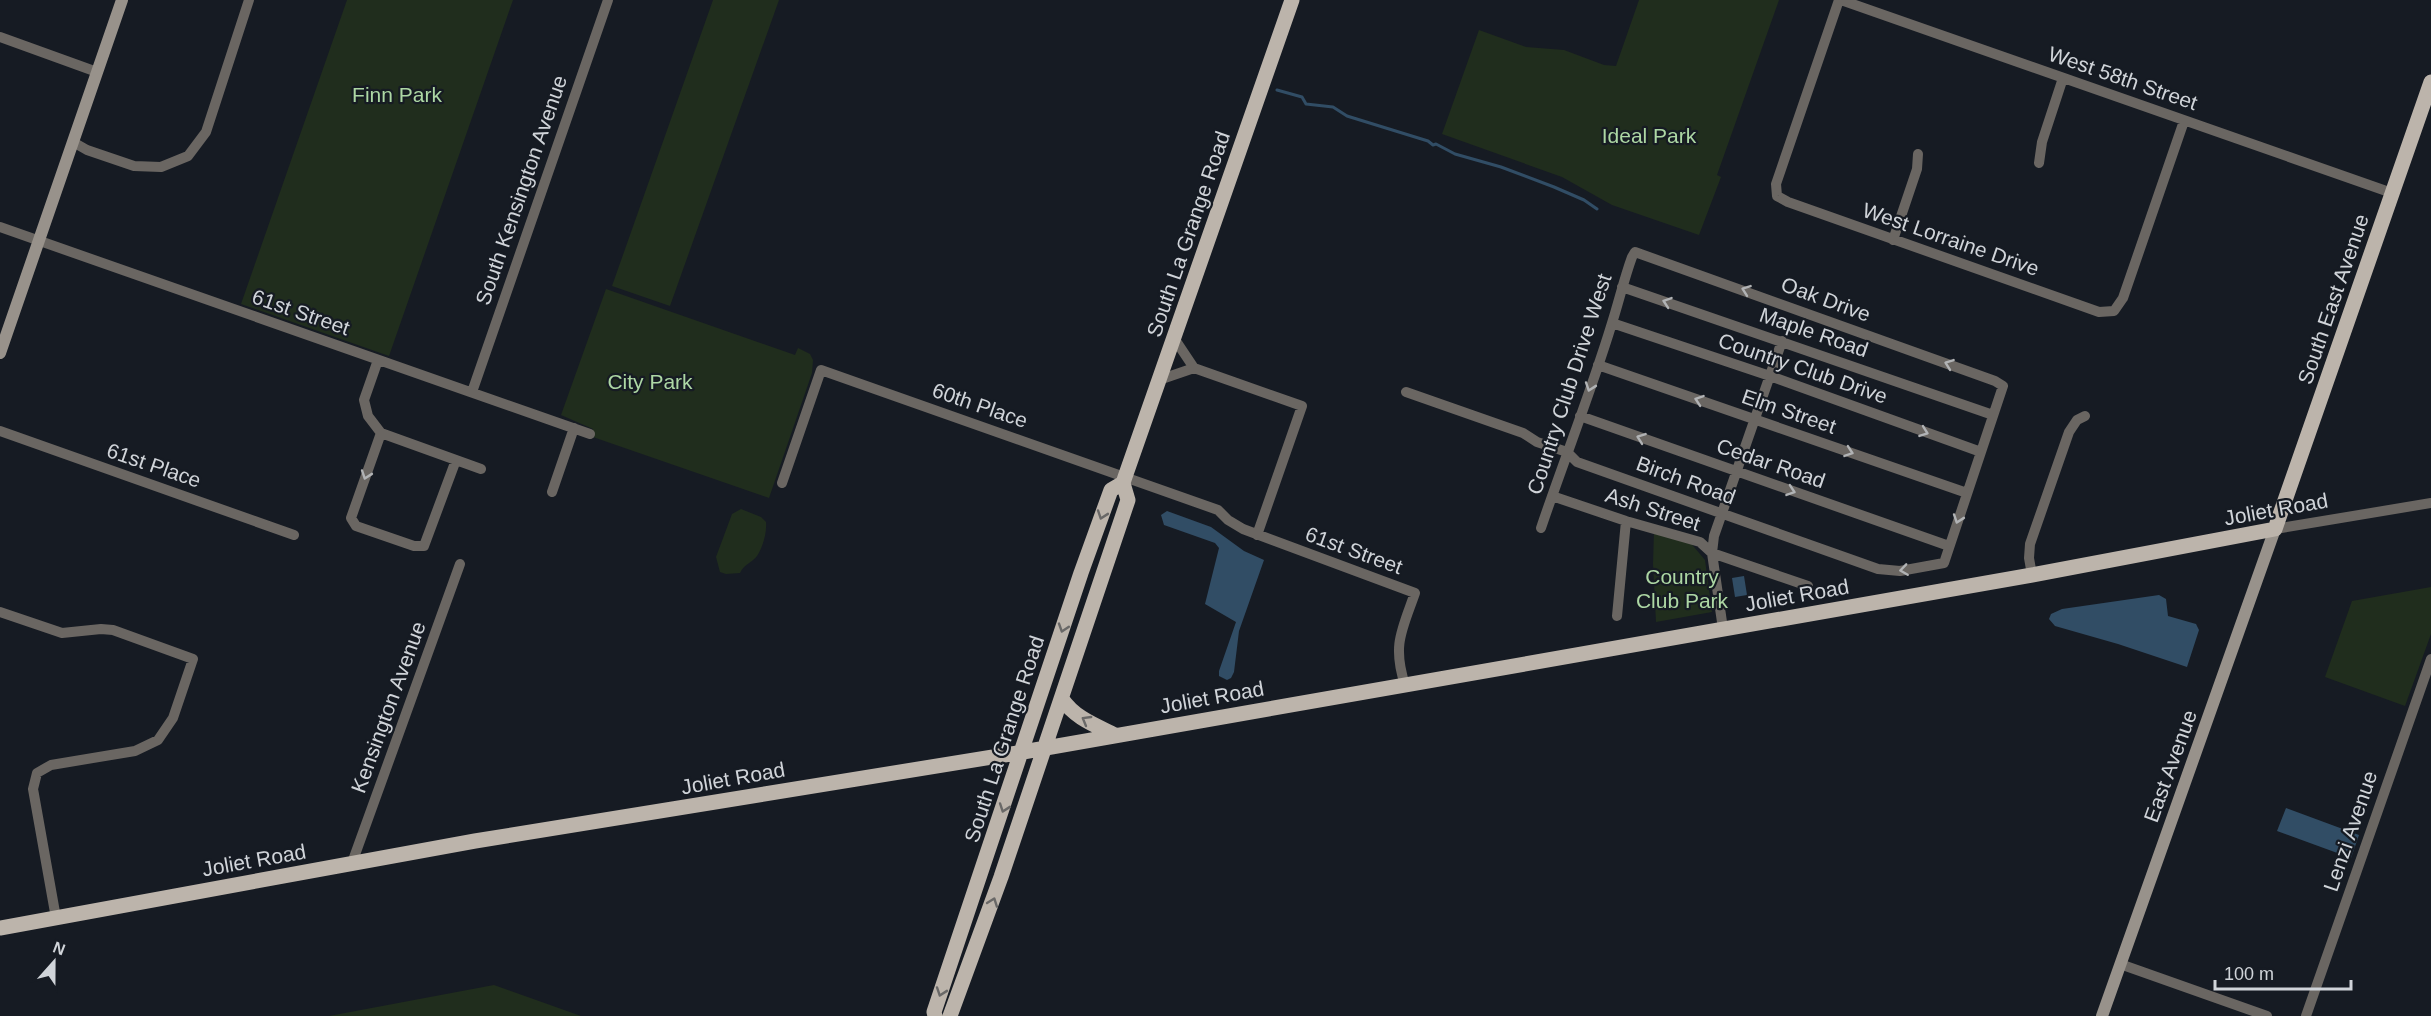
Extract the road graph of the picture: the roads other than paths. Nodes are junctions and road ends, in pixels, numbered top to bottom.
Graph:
1 (122, 0) edge
2 (249, 0) edge
3 (608, 0) edge
4 (1292, 0) edge
5 (1840, 0) edge
6 (1877, 0) edge
7 (1874, 11) junction
8 (0, 37) edge
9 (97, 72) junction
10 (2063, 78) junction
11 (2431, 82) edge
12 (2184, 121) junction
13 (73, 142) junction
14 (1918, 154) dead end
15 (2039, 164) dead end
16 (2392, 193) junction
17 (0, 227) edge
18 (39, 240) junction
19 (1893, 240) junction
20 (1635, 252) joint
21 (1622, 286) junction
22 (1612, 323) junction
23 (1174, 338) junction
24 (1782, 341) junction
25 (0, 353) edge
26 (378, 360) junction
27 (1598, 365) junction
28 (1194, 368) junction
29 (1770, 376) junction
30 (1159, 380) junction
31 (471, 392) junction
32 (1406, 392) dead end
33 (1993, 415) junction
34 (1580, 416) junction
35 (2085, 416) dead end
36 (1755, 419) junction
37 (574, 428) junction
38 (0, 431) edge
39 (381, 433) junction
40 (590, 434) dead end
41 (1568, 452) junction
42 (1981, 452) junction
43 (456, 460) junction
44 (481, 469) dead end
45 (1736, 472) junction
46 (1124, 480) junction
47 (782, 483) dead end
48 (552, 492) dead end
49 (1967, 493) junction
50 (1552, 496) junction
51 (2431, 503) edge
52 (1721, 514) junction
53 (1626, 521) junction
54 (1541, 528) dead end
55 (2275, 529) junction
56 (1257, 534) junction
57 (294, 535) dead end
58 (1949, 546) junction
59 (1712, 553) junction
60 (460, 564) dead end
61 (2032, 575) junction
62 (1808, 586) dead end
63 (0, 612) edge
64 (1617, 616) dead end
65 (1723, 629) junction
66 (2431, 659) edge
67 (1405, 685) junction
68 (1062, 699) junction
69 (1115, 735) junction
70 (1044, 748) junction
71 (1023, 752) junction
72 (352, 863) junction
73 (56, 918) junction
74 (0, 928) edge
75 (2120, 964) junction
76 (935, 1016) edge
77 (950, 1016) edge
78 (2102, 1016) edge
79 (2267, 1016) edge
80 (2306, 1016) edge

1 - 9 street
2 - 13 street
3 - 31 street, South Kensington Avenue
4 - 23 main road, South La Grange Road
5 - 7 street, West 58th Street
5 - 19 street, West Lorraine Drive
6 - 7 street
7 - 10 street, West 58th Street
8 - 9 street
9 - 13 street
10 - 12 street, West 58th Street
10 - 15 street
11 - 16 main road, South East Avenue
12 - 16 street, West 58th Street
12 - 19 street, West Lorraine Drive
13 - 18 street
14 - 19 street
16 - 55 main road, South East Avenue
17 - 18 street, 61st Street
18 - 25 street
18 - 26 street, 61st Street
20 - 21 street, Country Club Drive West
33 -> 20 street, Oak Drive
21 - 22 street, Country Club Drive West
24 -> 21 street, Maple Road
22 - 27 street, Country Club Drive West
22 - 29 street, Country Club Drive
23 - 28 street
23 - 30 main road, South La Grange Road
24 - 29 street
24 - 33 street, Maple Road
26 - 31 street, 61st Street
26 - 39 street
27 -> 34 street, Country Club Drive West
36 -> 27 street, Elm Street
28 - 30 street
28 - 56 street
29 - 36 street
29 -> 42 street, Country Club Drive
30 - 46 main road, South La Grange Road
31 - 37 street, 61st Street
32 - 41 street, Birch Road
33 - 42 street
34 - 41 street, Country Club Drive West
45 -> 34 street, Cedar Road
35 - 61 street
36 - 45 street
36 -> 49 street, Elm Street
37 - 40 street, 61st Street
37 - 48 street
38 - 57 street, 61st Place
39 - 43 street
39 -> 43 street
41 - 50 street, Country Club Drive West
41 - 52 street, Birch Road
42 - 49 street
43 - 44 street
45 - 52 street
45 -> 58 street, Cedar Road
46 - 47 street, 60th Place
46 - 56 street, 61st Street
46 - 68 main road, South La Grange Road
46 -> 71 main road, South La Grange Road
49 -> 58 street
50 - 53 street, Ash Street
50 - 54 street, Country Club Drive West
51 - 55 street, Joliet Road
58 -> 52 street, Birch Road
52 - 59 street
53 - 59 street, Ash Street
53 - 64 street
55 - 61 main road, Joliet Road
55 - 75 street, East Avenue
56 - 67 street, 61st Street
59 - 62 street, Ash Street
59 - 65 street
60 - 72 street, Kensington Avenue
61 - 65 main road, Joliet Road
63 - 73 street
65 - 67 main road, Joliet Road
66 - 80 street, Lenzi Avenue
67 - 69 main road, Joliet Road
69 -> 68 main road
68 - 70 main road, South La Grange Road
69 - 70 main road, Joliet Road
70 - 71 main road, Joliet Road
77 -> 70 main road, South La Grange Road
71 - 72 main road, Joliet Road
71 -> 76 main road, South La Grange Road
72 - 73 main road, Joliet Road
73 - 74 main road, Joliet Road
75 - 78 street, East Avenue
75 - 79 street

